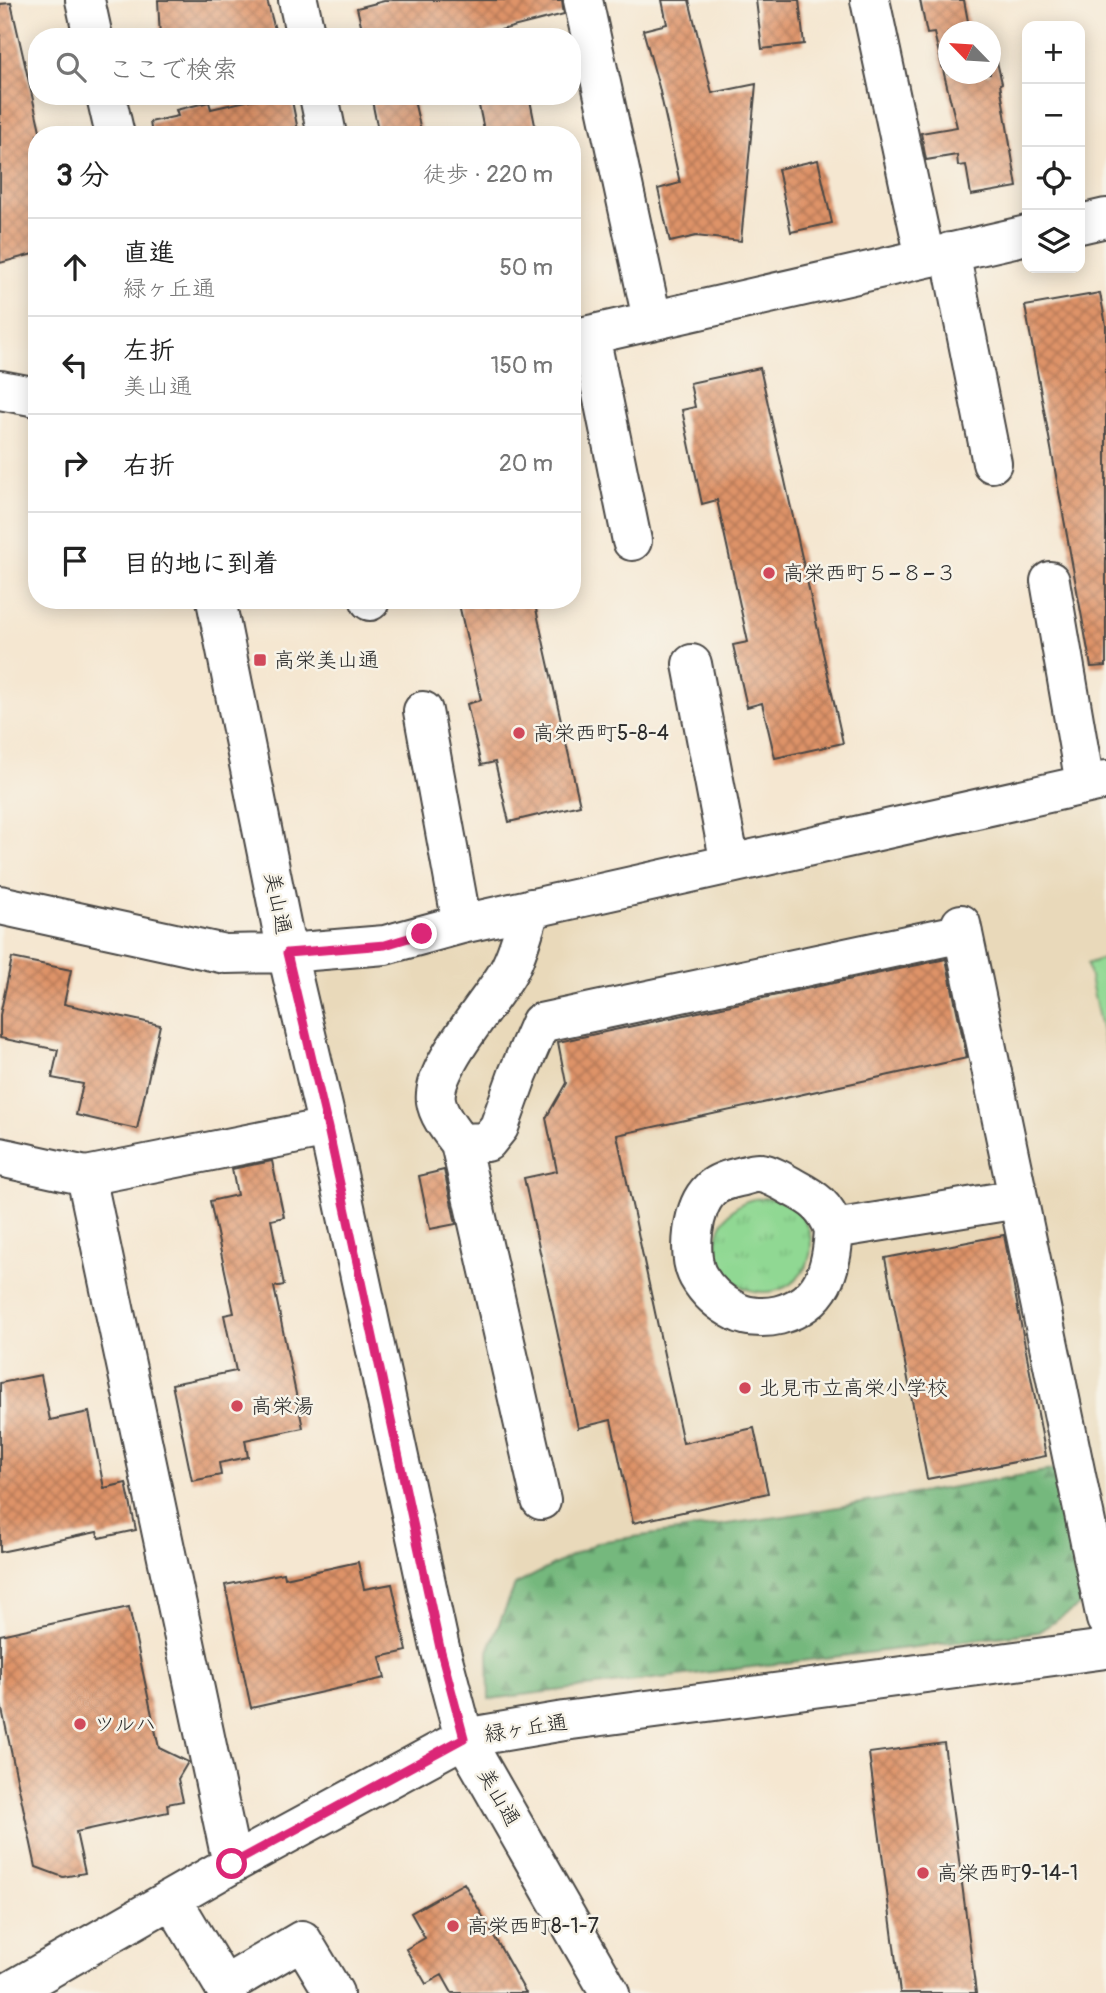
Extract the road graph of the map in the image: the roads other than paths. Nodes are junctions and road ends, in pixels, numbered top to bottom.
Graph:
1 (85, 0) edge
2 (298, 0) edge
3 (583, 0) edge
4 (870, 0) edge
5 (91, 28) edge
6 (304, 28) edge
7 (108, 105) edge
8 (321, 105) edge
9 (113, 126) edge
10 (325, 126) edge
11 (1106, 218) edge
12 (1085, 223) edge
13 (1022, 236) edge
14 (938, 255) junction
15 (652, 319) junction
16 (581, 337) edge
17 (0, 390) edge
18 (28, 395) edge
19 (992, 463) dead end
20 (632, 541) dead end
21 (1050, 581) dead end
22 (218, 609) edge
23 (692, 664) dead end
24 (422, 711) dead end
25 (1096, 782) edge
26 (730, 864) junction
27 (0, 905) edge
28 (531, 908) junction
29 (462, 924) junction
30 (287, 953) junction
31 (328, 1128) junction
32 (460, 1143) junction
33 (0, 1157) edge
34 (86, 1176) junction
35 (1018, 1199) junction
36 (834, 1229) dead end
37 (541, 1500) dead end
38 (1106, 1619) edge
39 (1106, 1649) edge
40 (464, 1738) junction
41 (232, 1864) junction
42 (172, 1899) junction
43 (0, 1966) edge
44 (226, 1990) edge
45 (7, 1993) edge
46 (334, 1993) edge
47 (610, 1993) edge

1 - 5 street
2 - 6 street
3 - 15 street
4 - 14 street
7 - 9 street
8 - 10 street
11 - 12 street
13 - 14 street
14 - 15 street
14 - 19 street
15 - 16 street
16 - 20 street
17 - 18 street
21 - 25 street
22 - 30 street, 美山通
23 - 26 street
24 - 29 street
25 - 26 street
26 - 28 street
27 - 30 street
28 - 29 street
28 - 32 street
29 - 30 street
30 - 31 street, 美山通
31 - 34 street
31 - 40 street, 美山通
32 - 35 street
32 - 37 street
33 - 34 street
34 - 41 street
35 - 36 street
35 - 38 street
39 - 40 street, 緑ヶ丘通
40 - 41 street, 緑ヶ丘通
40 - 47 street, 美山通
41 - 42 street, 緑ヶ丘通
42 - 44 street
42 - 45 street, 緑ヶ丘通
43 - 45 street
44 - 46 street

